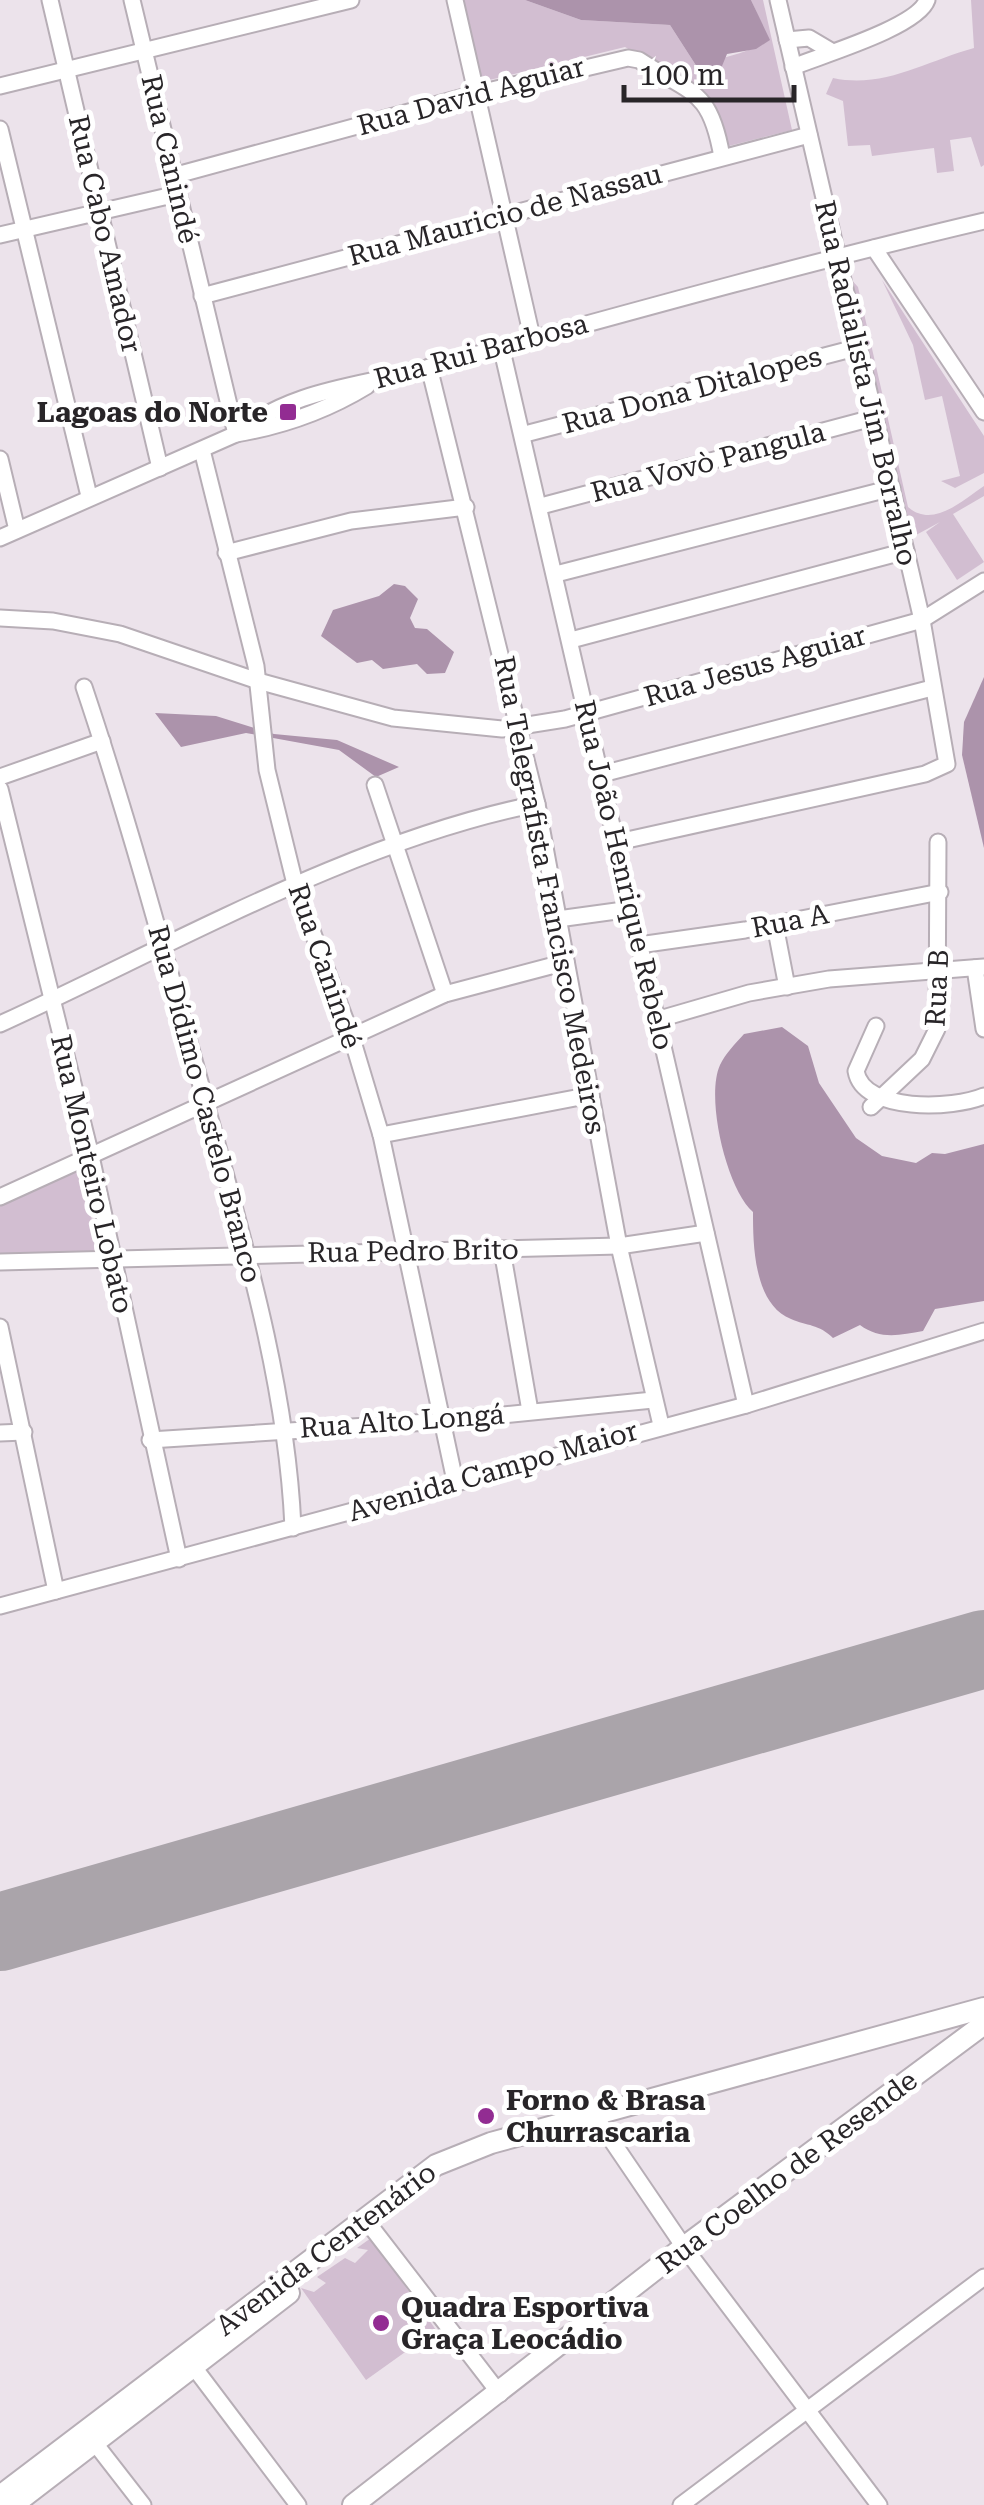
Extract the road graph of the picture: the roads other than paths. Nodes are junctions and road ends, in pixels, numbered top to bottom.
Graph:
1 (50, 0) edge
2 (132, 0) edge
3 (351, 0) edge
4 (454, 0) edge
5 (778, 0) edge
6 (927, 0) edge
7 (787, 40) junction
8 (144, 50) junction
9 (831, 51) junction
10 (793, 66) junction
11 (66, 69) junction
12 (0, 86) edge
13 (475, 94) junction
14 (0, 129) edge
15 (809, 136) junction
16 (722, 157) junction
17 (173, 176) junction
18 (177, 194) junction
19 (100, 212) junction
20 (504, 215) junction
21 (984, 221) edge
22 (24, 230) junction
23 (0, 235) edge
24 (874, 248) junction
25 (835, 258) junction
26 (202, 296) junction
27 (532, 337) junction
28 (501, 346) junction
29 (859, 346) junction
30 (429, 368) junction
31 (983, 409) edge
32 (876, 417) junction
33 (236, 434) junction
34 (525, 434) junction
35 (202, 450) junction
36 (0, 459) edge
37 (160, 468) junction
38 (892, 488) junction
39 (89, 496) junction
40 (540, 506) junction
41 (466, 507) junction
42 (16, 530) junction
43 (0, 538) edge
44 (906, 551) junction
45 (226, 552) junction
46 (556, 574) junction
47 (984, 581) edge
48 (0, 618) edge
49 (922, 620) junction
50 (571, 640) junction
51 (258, 681) junction
52 (84, 687) dead end
53 (932, 688) junction
54 (588, 713) junction
55 (520, 728) junction
56 (102, 741) junction
57 (602, 774) junction
58 (0, 777) edge
59 (375, 785) dead end
60 (0, 790) edge
61 (536, 804) junction
62 (618, 842) junction
63 (938, 842) dead end
64 (396, 846) junction
65 (296, 888) junction
66 (940, 892) junction
67 (630, 908) junction
68 (558, 919) junction
69 (775, 925) junction
70 (639, 945) junction
71 (164, 947) junction
72 (566, 962) junction
73 (980, 968) edge
74 (940, 972) junction
75 (787, 987) junction
76 (445, 994) junction
77 (51, 1000) junction
78 (656, 1020) junction
79 (0, 1024) edge
80 (876, 1026) dead end
81 (984, 1030) edge
82 (351, 1035) junction
83 (591, 1096) junction
84 (984, 1096) edge
85 (876, 1102) junction
86 (206, 1104) junction
87 (380, 1135) junction
88 (91, 1156) junction
89 (0, 1197) edge
90 (706, 1233) junction
91 (619, 1246) junction
92 (502, 1250) junction
93 (406, 1251) junction
94 (245, 1255) junction
95 (113, 1261) junction
96 (0, 1262) edge
97 (0, 1327) edge
98 (984, 1331) edge
99 (653, 1400) junction
100 (746, 1405) junction
101 (530, 1411) junction
102 (444, 1420) junction
103 (661, 1425) junction
104 (282, 1429) junction
105 (24, 1432) junction
106 (0, 1433) edge
107 (150, 1440) junction
108 (455, 1480) junction
109 (293, 1528) junction
110 (180, 1559) junction
111 (56, 1591) junction
112 (0, 1606) edge
113 (984, 2008) edge
114 (984, 2023) edge
115 (598, 2122) junction
116 (372, 2228) junction
117 (684, 2248) junction
118 (984, 2277) edge
119 (189, 2361) junction
120 (500, 2394) junction
121 (807, 2408) junction
122 (94, 2442) junction
123 (0, 2496) edge
124 (13, 2505) edge
125 (143, 2505) edge
126 (298, 2505) edge
127 (353, 2505) edge
128 (680, 2505) edge
129 (879, 2505) edge

1 - 11 street, Rua Cabo Amador
2 - 8 street, Rua Canindé
3 - 8 street
4 - 13 street
5 - 7 street, Rua Radialista Jim Borralho
6 - 9 street
7 - 9 street
7 - 10 street, Rua Radialista Jim Borralho
8 - 11 street
8 - 17 street, Rua Canindé
9 - 10 street
10 - 15 street, Rua Radialista Jim Borralho
11 - 12 street
11 - 19 street, Rua Cabo Amador
13 - 16 street, Rua David Aguiar
13 - 17 street, Rua David Aguiar
13 - 20 street
14 - 22 street
15 - 16 street, Rua Mauricio de Nassau
15 - 25 street, Rua Radialista Jim Borralho
16 - 20 street, Rua Mauricio de Nassau
17 - 18 street, Rua Canindé
18 - 19 street
18 - 26 street, Rua Canindé
19 - 22 street
19 - 37 street, Rua Cabo Amador
20 - 26 street, Rua Mauricio de Nassau
20 - 27 street
21 - 24 street, Rua Rui Barbosa
22 - 23 street
22 - 39 street
24 - 25 street, Rua Rui Barbosa
24 - 31 street
25 - 27 street, Rua Rui Barbosa
25 - 29 street, Rua Radialista Jim Borralho
26 - 33 street, Rua Canindé
27 - 28 street, Rua Rui Barbosa
28 - 30 street, Rua Rui Barbosa
28 - 34 street, Rua João Henrique Rebelo
29 - 32 street, Rua Radialista Jim Borralho
29 - 34 street, Rua Dona Ditalopes
30 - 33 street, Rua Rui Barbosa
30 - 41 street, Rua Telegrafista Francisco Medeiros
32 - 38 street, Rua Radialista Jim Borralho
32 - 40 street, Rua Vovò Pangula
33 - 35 street, Rua Rui Barbosa
34 - 40 street, Rua João Henrique Rebelo
35 - 37 street, Rua Rui Barbosa
35 - 45 street, Rua Canindé
36 - 42 street
37 - 39 street, Rua Rui Barbosa
38 - 44 street, Rua Radialista Jim Borralho
38 - 46 street
39 - 42 street, Rua Rui Barbosa
40 - 46 street, Rua João Henrique Rebelo
41 - 45 street
41 - 55 street, Rua Telegrafista Francisco Medeiros
42 - 43 street, Rua Rui Barbosa
44 - 49 street, Rua Radialista Jim Borralho
44 - 50 street
45 - 51 street, Rua Canindé
46 - 50 street, Rua João Henrique Rebelo
47 - 49 street, Rua Jesus Aguiar
48 - 51 street, Rua Jesus Aguiar
49 - 53 street, Rua Radialista Jim Borralho
49 - 54 street, Rua Jesus Aguiar
50 - 54 street, Rua João Henrique Rebelo
51 - 55 street, Rua Jesus Aguiar
51 - 65 street, Rua Canindé
52 - 56 street, Rua Dídimo Castelo Branco
53 - 57 street
53 - 62 street, Rua Radialista Jim Borralho
54 - 55 street, Rua Jesus Aguiar
54 - 57 street, Rua João Henrique Rebelo
55 - 61 street, Rua Telegrafista Francisco Medeiros
56 - 58 street
56 - 71 street, Rua Dídimo Castelo Branco
57 - 62 street, Rua João Henrique Rebelo
59 - 64 street
60 - 77 street, Rua Monteiro Lobato
61 - 64 street
61 - 68 street, Rua Telegrafista Francisco Medeiros
62 - 67 street, Rua João Henrique Rebelo
63 - 66 street, Rua B
64 - 65 street
64 - 76 street
65 - 71 street
65 - 82 street, Rua Canindé
66 - 69 street, Rua A
66 - 74 street, Rua B
67 - 68 street
67 - 70 street, Rua João Henrique Rebelo
68 - 72 street, Rua Telegrafista Francisco Medeiros
69 - 70 street, Rua A
69 - 75 street
70 - 78 street, Rua João Henrique Rebelo
71 - 77 street
71 - 86 street, Rua Dídimo Castelo Branco
72 - 76 street
72 - 83 street, Rua Telegrafista Francisco Medeiros
73 - 74 street
73 - 81 street
74 - 75 street
74 - 85 street, Rua B
75 - 78 street
76 - 82 street
77 - 79 street
77 - 88 street, Rua Monteiro Lobato
78 - 90 street, Rua João Henrique Rebelo
80 - 85 street
82 - 86 street
82 - 87 street, Rua Canindé
83 - 87 street
83 - 91 street, Rua Telegrafista Francisco Medeiros
84 - 85 street
86 - 88 street
86 - 94 street, Rua Dídimo Castelo Branco
87 - 93 street, Rua Canindé
88 - 89 street
88 - 95 street, Rua Monteiro Lobato
90 - 91 street, Rua Pedro Brito
90 - 100 street, Rua João Henrique Rebelo
91 - 92 street, Rua Pedro Brito
91 - 99 street, Rua Telegrafista Francisco Medeiros
92 - 93 street, Rua Pedro Brito
92 - 101 street
93 - 94 street, Rua Pedro Brito
93 - 102 street, Rua Canindé
94 - 95 street, Rua Pedro Brito
94 - 104 street, Rua Dídimo Castelo Branco
95 - 96 street, Rua Pedro Brito
95 - 107 street, Rua Monteiro Lobato
97 - 105 street
98 - 100 street, Avenida Campo Maior
99 - 101 street, Rua Alto Longá
99 - 103 street, Rua Telegrafista Francisco Medeiros
100 - 103 street, Avenida Campo Maior
101 - 102 street, Rua Alto Longá
102 - 104 street, Rua Alto Longá
102 - 108 street, Rua Canindé
103 - 108 street, Avenida Campo Maior
104 - 107 street, Rua Alto Longá
104 - 109 street, Rua Dídimo Castelo Branco
105 - 106 street
105 - 111 street
107 - 110 street, Rua Monteiro Lobato
108 - 109 street, Avenida Campo Maior
109 - 110 street, Avenida Campo Maior
110 - 111 street, Avenida Campo Maior
111 - 112 street, Avenida Campo Maior
113 - 115 main road, Avenida Centenário
114 - 115 main road, Avenida Centenário
114 - 117 main road, Rua Coelho de Resende
115 - 116 main road, Avenida Centenário
115 - 117 street
115 - 119 main road, Avenida Centenário
116 - 119 main road, Avenida Centenário
116 - 120 street
117 - 120 main road, Rua Coelho de Resende
117 - 121 street
118 - 121 street
119 - 122 main road, Avenida Centenário
119 - 123 main road, Avenida Centenário
119 - 126 street
120 - 127 main road, Rua Coelho de Resende
121 - 128 street
121 - 129 street
122 - 124 main road, Avenida Centenário
122 - 125 street

